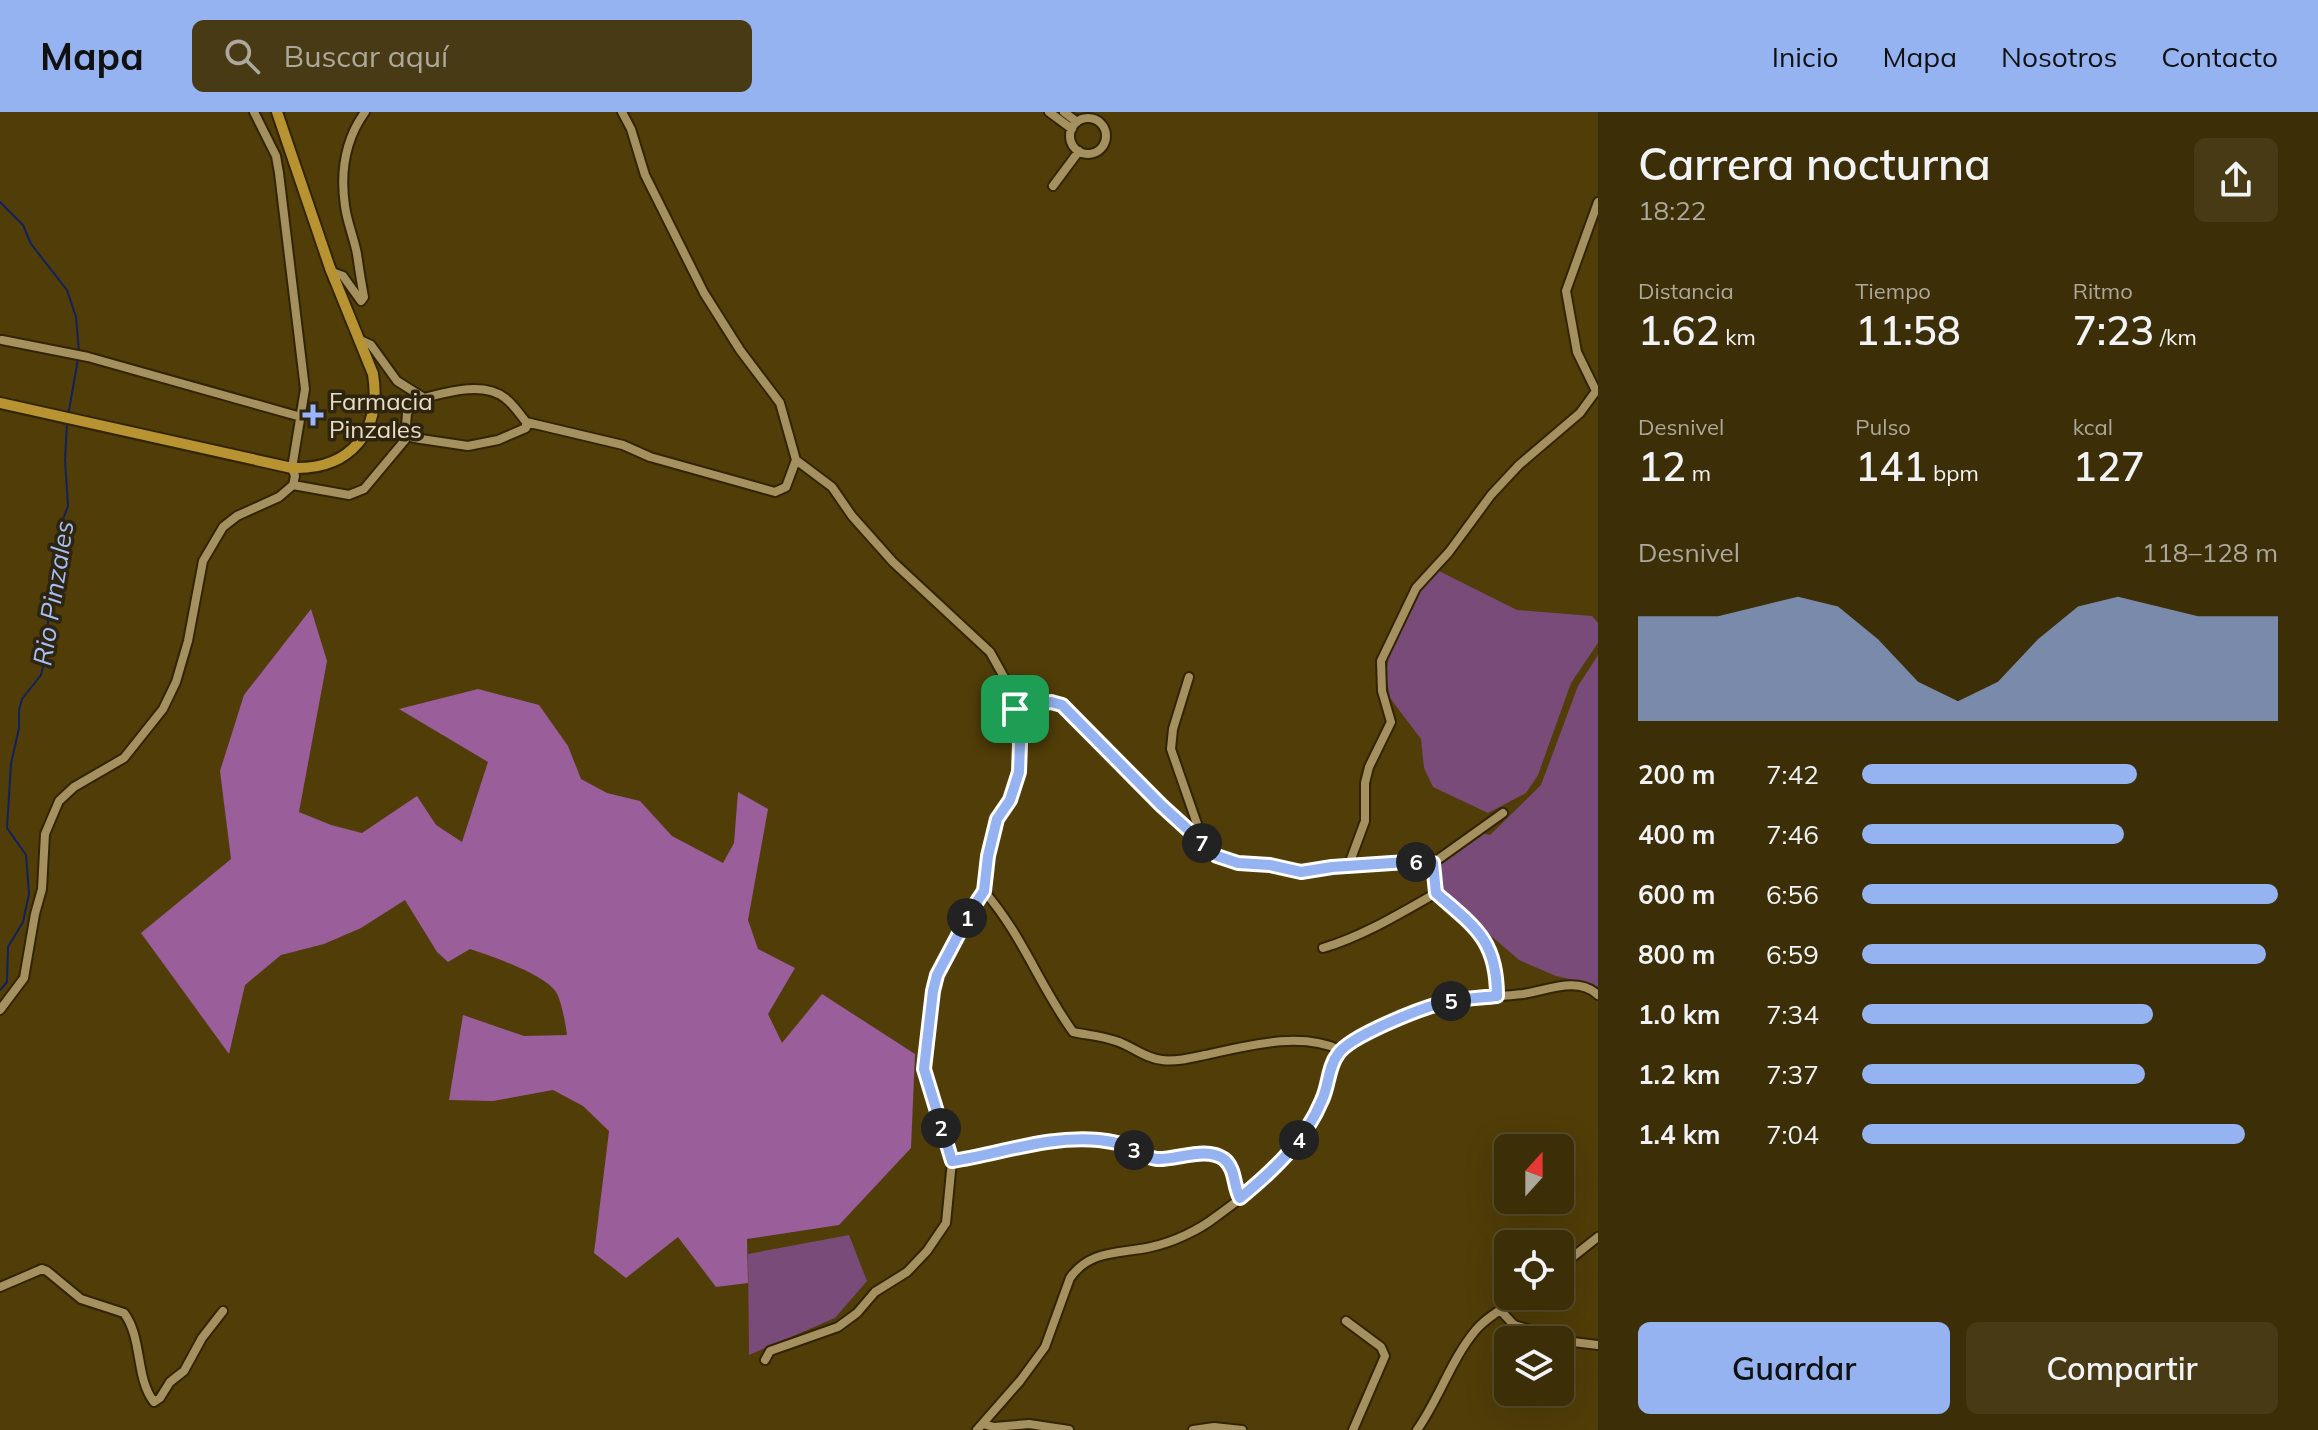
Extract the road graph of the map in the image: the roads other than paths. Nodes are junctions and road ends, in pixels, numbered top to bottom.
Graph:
1 (254, 112) edge
2 (277, 112) edge
3 (365, 112) edge
4 (622, 112) edge
5 (1049, 112) edge
6 (1064, 112) edge
7 (1075, 125) junction
8 (1079, 151) junction
9 (1053, 186) dead end
10 (1598, 202) edge
11 (332, 272) junction
12 (2, 340) dead end
13 (360, 340) junction
14 (424, 398) junction
15 (3, 403) edge
16 (301, 417) junction
17 (526, 422) junction
18 (407, 434) junction
19 (796, 460) junction
20 (292, 468) junction
21 (293, 485) junction
22 (1189, 677) dead end
23 (1015, 709) junction
24 (1503, 813) dead end
25 (1205, 845) junction
26 (1433, 863) junction
27 (1348, 867) junction
28 (984, 891) junction
29 (1436, 893) junction
30 (1323, 948) dead end
31 (1598, 995) edge
32 (1497, 996) junction
33 (0, 1010) edge
34 (1340, 1050) junction
35 (952, 1161) junction
36 (1240, 1198) junction
37 (1598, 1237) edge
38 (1574, 1256) edge
39 (0, 1287) edge
40 (223, 1311) dead end
41 (1501, 1311) joint
42 (1346, 1321) dead end
43 (1514, 1325) joint
44 (1598, 1345) edge
45 (765, 1360) dead end
46 (980, 1427) edge
47 (1069, 1430) edge
48 (1193, 1430) edge
49 (1242, 1430) edge
50 (1353, 1430) edge
51 (1417, 1430) edge

1 - 16 street
2 - 11 main road
3 - 11 street
4 - 19 street
5 - 7 street
6 - 7 street
7 - 8 street
7 - 8 street
8 - 9 street
10 - 27 street
11 - 13 main road
12 - 16 street
13 - 14 street
13 - 20 main road
14 - 17 street
14 - 18 street
15 - 20 main road
16 - 20 street
17 - 18 street
17 - 19 street
18 - 21 street
19 - 23 street
20 - 21 street
21 - 33 street
22 - 25 street
23 - 25 street
23 - 28 street
24 - 26 street
25 - 27 street
26 - 27 street
26 - 29 street
28 - 34 street
28 - 35 street
29 - 30 street
29 - 32 street
31 - 32 street
32 - 34 street
34 - 36 street
35 - 36 street
35 - 45 street
36 - 46 street
37 - 38 street
39 - 40 street
41 - 43 street
41 - 51 street
42 - 50 street
43 - 44 street
46 - 47 street
48 - 49 street

